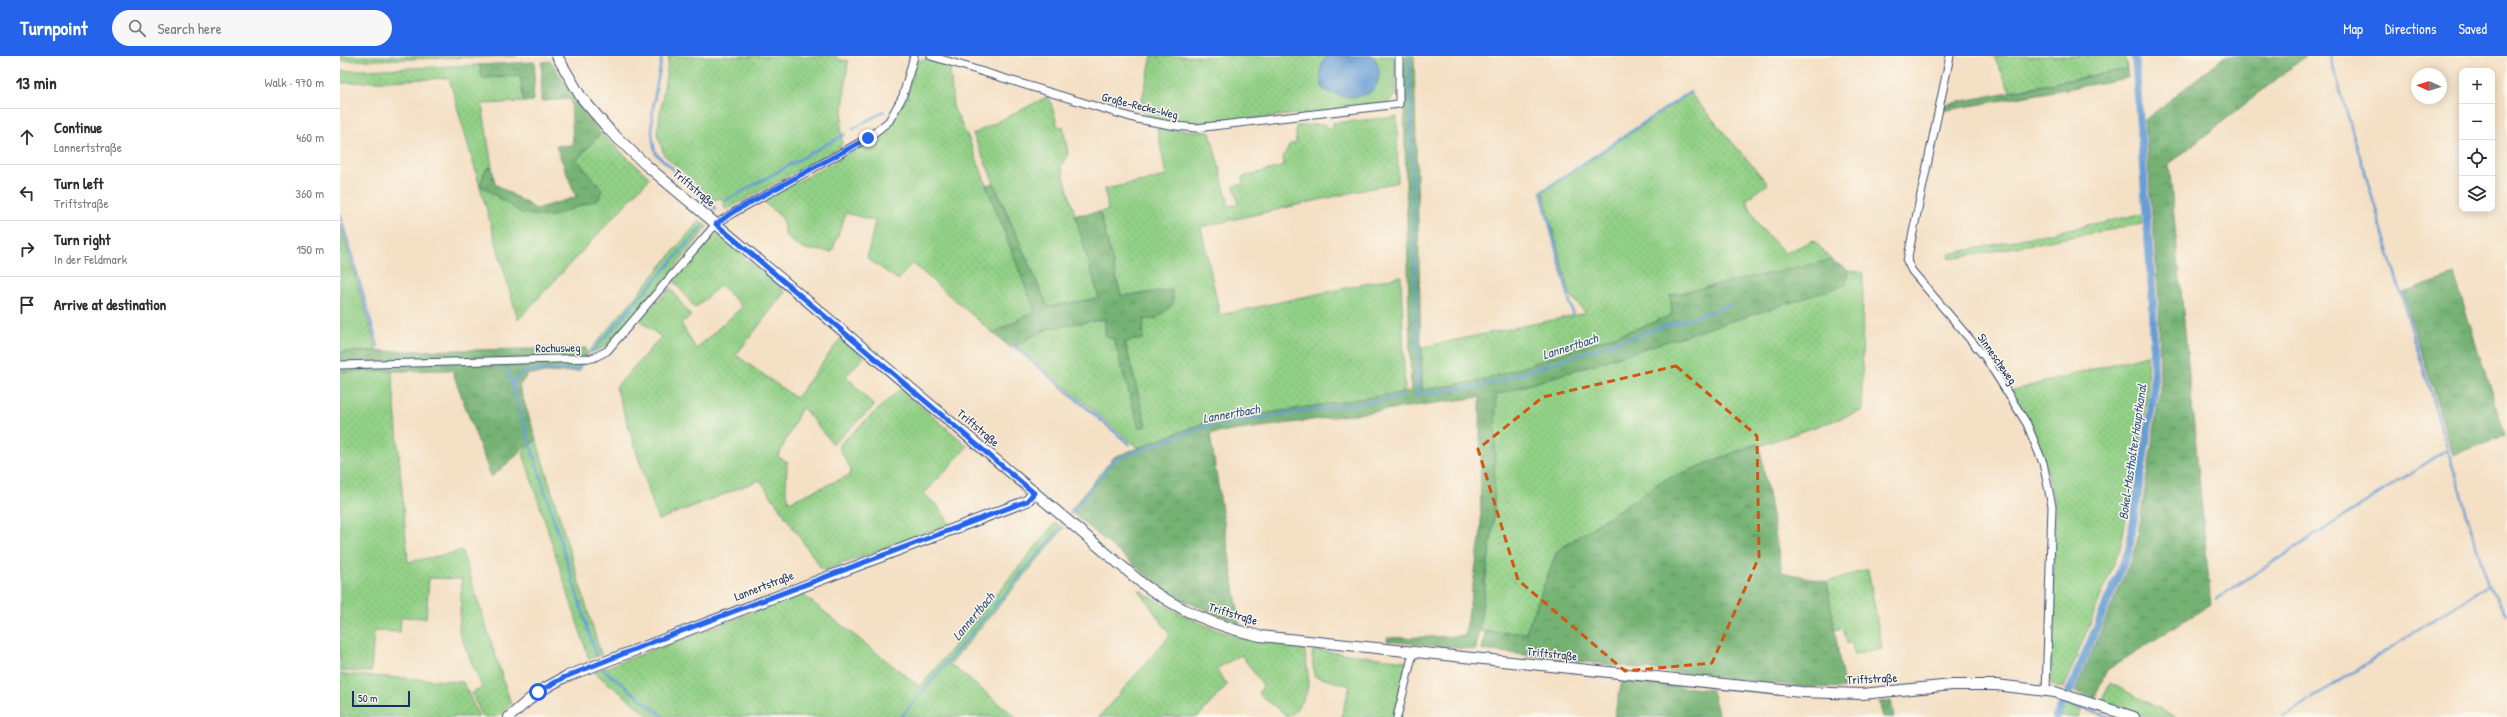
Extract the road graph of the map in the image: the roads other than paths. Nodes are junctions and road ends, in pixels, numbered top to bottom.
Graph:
1 (557, 56) edge
2 (914, 56) edge
3 (931, 56) edge
4 (1399, 56) edge
5 (1950, 56) edge
6 (716, 224) junction
7 (340, 365) edge
8 (1034, 493) junction
9 (1413, 653) junction
10 (2050, 692) junction
11 (509, 717) edge
12 (1397, 717) edge
13 (2134, 717) edge

1 - 6 street, Triftstraße
2 - 6 street, Rochusweg
3 - 4 street, Große-Recke-Weg
5 - 10 street, Sinnescheweg
6 - 7 street, Rochusweg
6 - 8 street, Triftstraße
8 - 9 street, Triftstraße
8 - 11 street, Lannertstraße
9 - 10 street, Triftstraße
9 - 12 street
10 - 13 street, Triftstraße

